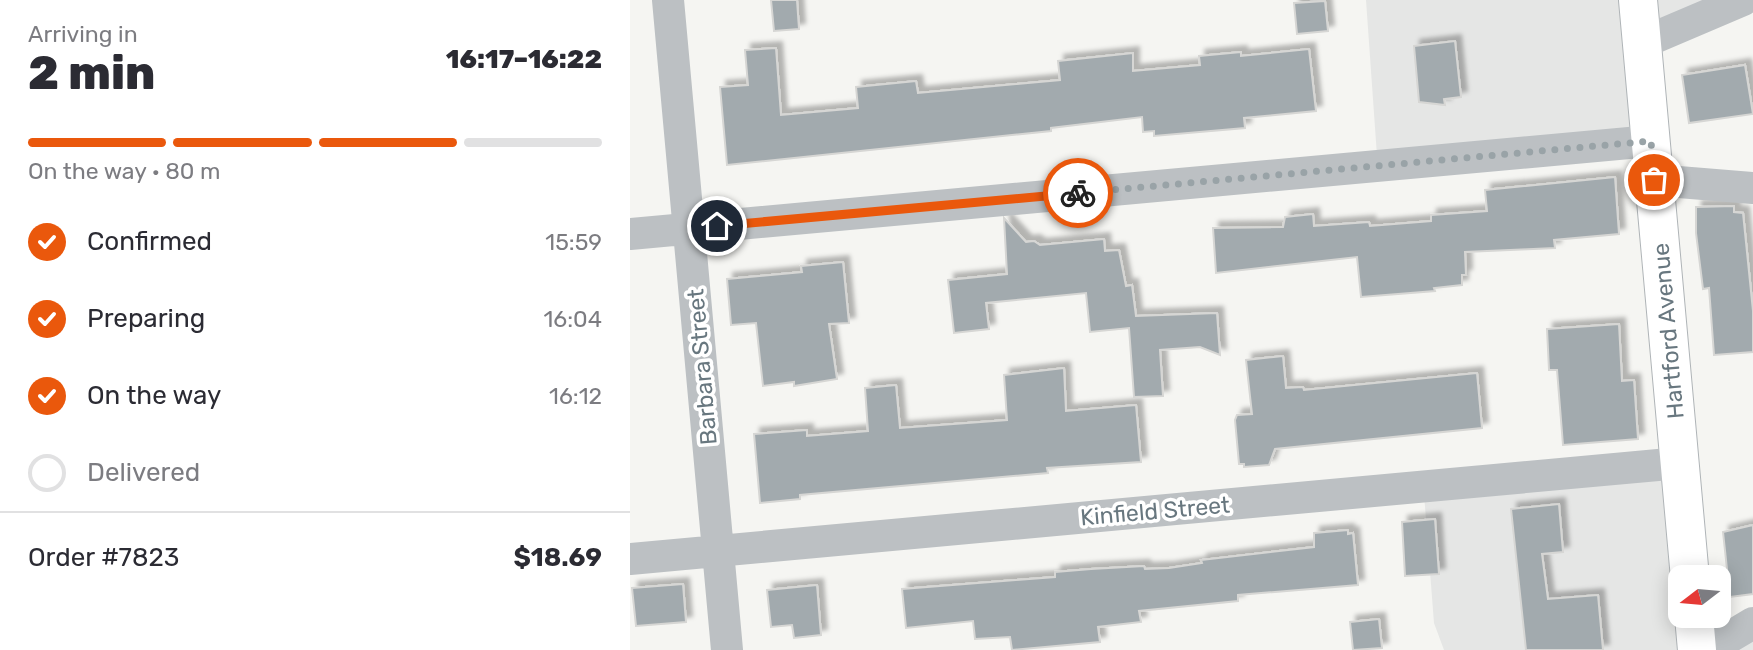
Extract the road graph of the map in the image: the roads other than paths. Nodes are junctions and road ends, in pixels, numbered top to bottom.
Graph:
1 (668, 0) edge
2 (1638, 0) edge
3 (1743, 0) edge
4 (1642, 43) junction
5 (1651, 141) junction
6 (1654, 180) junction
7 (1753, 188) edge
8 (689, 229) junction
9 (630, 234) edge
10 (1680, 463) junction
11 (718, 551) junction
12 (630, 558) edge
13 (1689, 565) edge
14 (1753, 623) edge
15 (1694, 628) edge
16 (727, 650) edge
17 (1696, 650) edge
18 (1708, 650) edge

1 - 8 street, Barbara Street
2 - 4 main road, Hartford Avenue
3 - 4 street
4 - 5 main road, Hartford Avenue
5 - 6 main road, Hartford Avenue
5 - 8 street
6 - 7 street
6 - 10 main road, Hartford Avenue
8 - 9 street
8 - 11 street, Barbara Street
10 - 11 street, Kinfield Street
10 - 13 main road, Hartford Avenue
11 - 12 street, Kinfield Street
11 - 16 street, Barbara Street
14 - 18 street
15 - 17 main road

